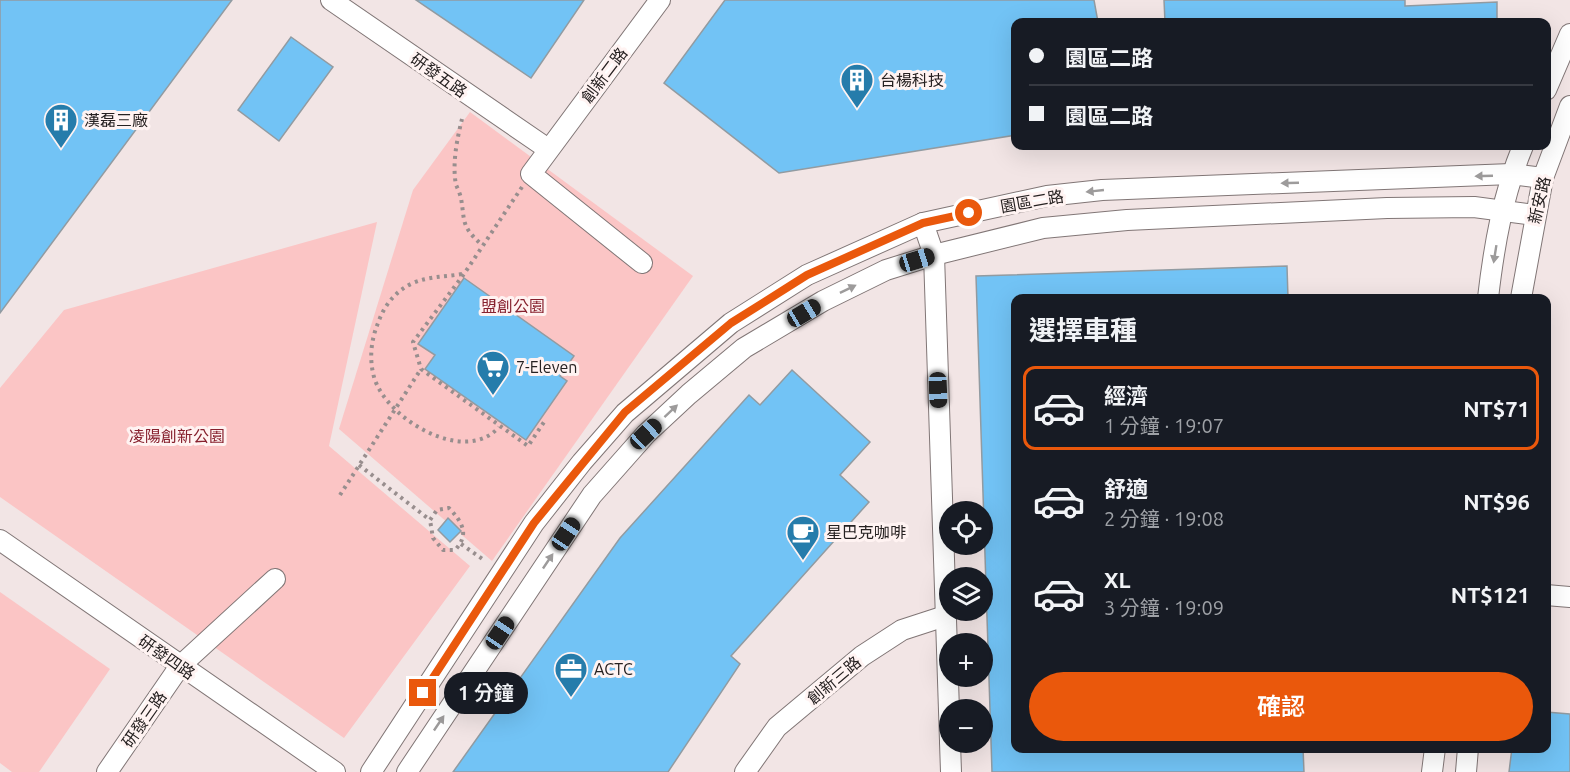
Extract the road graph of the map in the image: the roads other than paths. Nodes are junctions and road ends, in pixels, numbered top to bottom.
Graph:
1 (331, 0) edge
2 (660, 0) edge
3 (1570, 34) edge
4 (1551, 78) edge
5 (1570, 105) edge
6 (548, 149) junction
7 (1521, 150) edge
8 (1511, 174) junction
9 (1543, 178) junction
10 (1503, 209) junction
11 (1534, 215) junction
12 (923, 223) junction
13 (934, 255) junction
14 (642, 264) dead end
15 (1489, 294) edge
16 (1522, 294) edge
17 (0, 540) edge
18 (944, 567) edge
19 (275, 579) dead end
20 (1551, 595) edge
21 (1570, 597) edge
22 (939, 618) edge
23 (945, 621) edge
24 (180, 666) junction
25 (948, 699) edge
26 (950, 753) edge
27 (1434, 753) edge
28 (1468, 753) edge
29 (107, 772) edge
30 (335, 772) edge
31 (371, 772) edge
32 (407, 772) edge
33 (745, 772) edge
34 (951, 772) edge
35 (1432, 772) edge
36 (1466, 772) edge

1 - 6 street, 研發五路
2 - 6 street, 創新二路
3 - 4 street
5 - 9 street, 新安路
6 - 14 street, 創新二路
7 - 8 street, 新安路
8 - 9 street, 園區二路
8 - 10 street, 新安路
8 -> 12 street, 園區二路
9 - 11 street, 新安路
10 - 11 street, 園區二路
10 - 13 street, 園區二路
10 -> 15 street, 新安路
11 - 16 street, 新安路
12 - 13 street
12 - 31 street, 園區二路
13 - 18 street
32 -> 13 street, 園區二路
17 - 24 street, 研發四路
19 - 24 street, 研發三路
20 - 21 street
22 - 33 street, 創新三路
23 - 25 street
24 - 29 street, 研發三路
24 - 30 street, 研發四路
26 - 34 street
27 - 35 street
28 - 36 street

